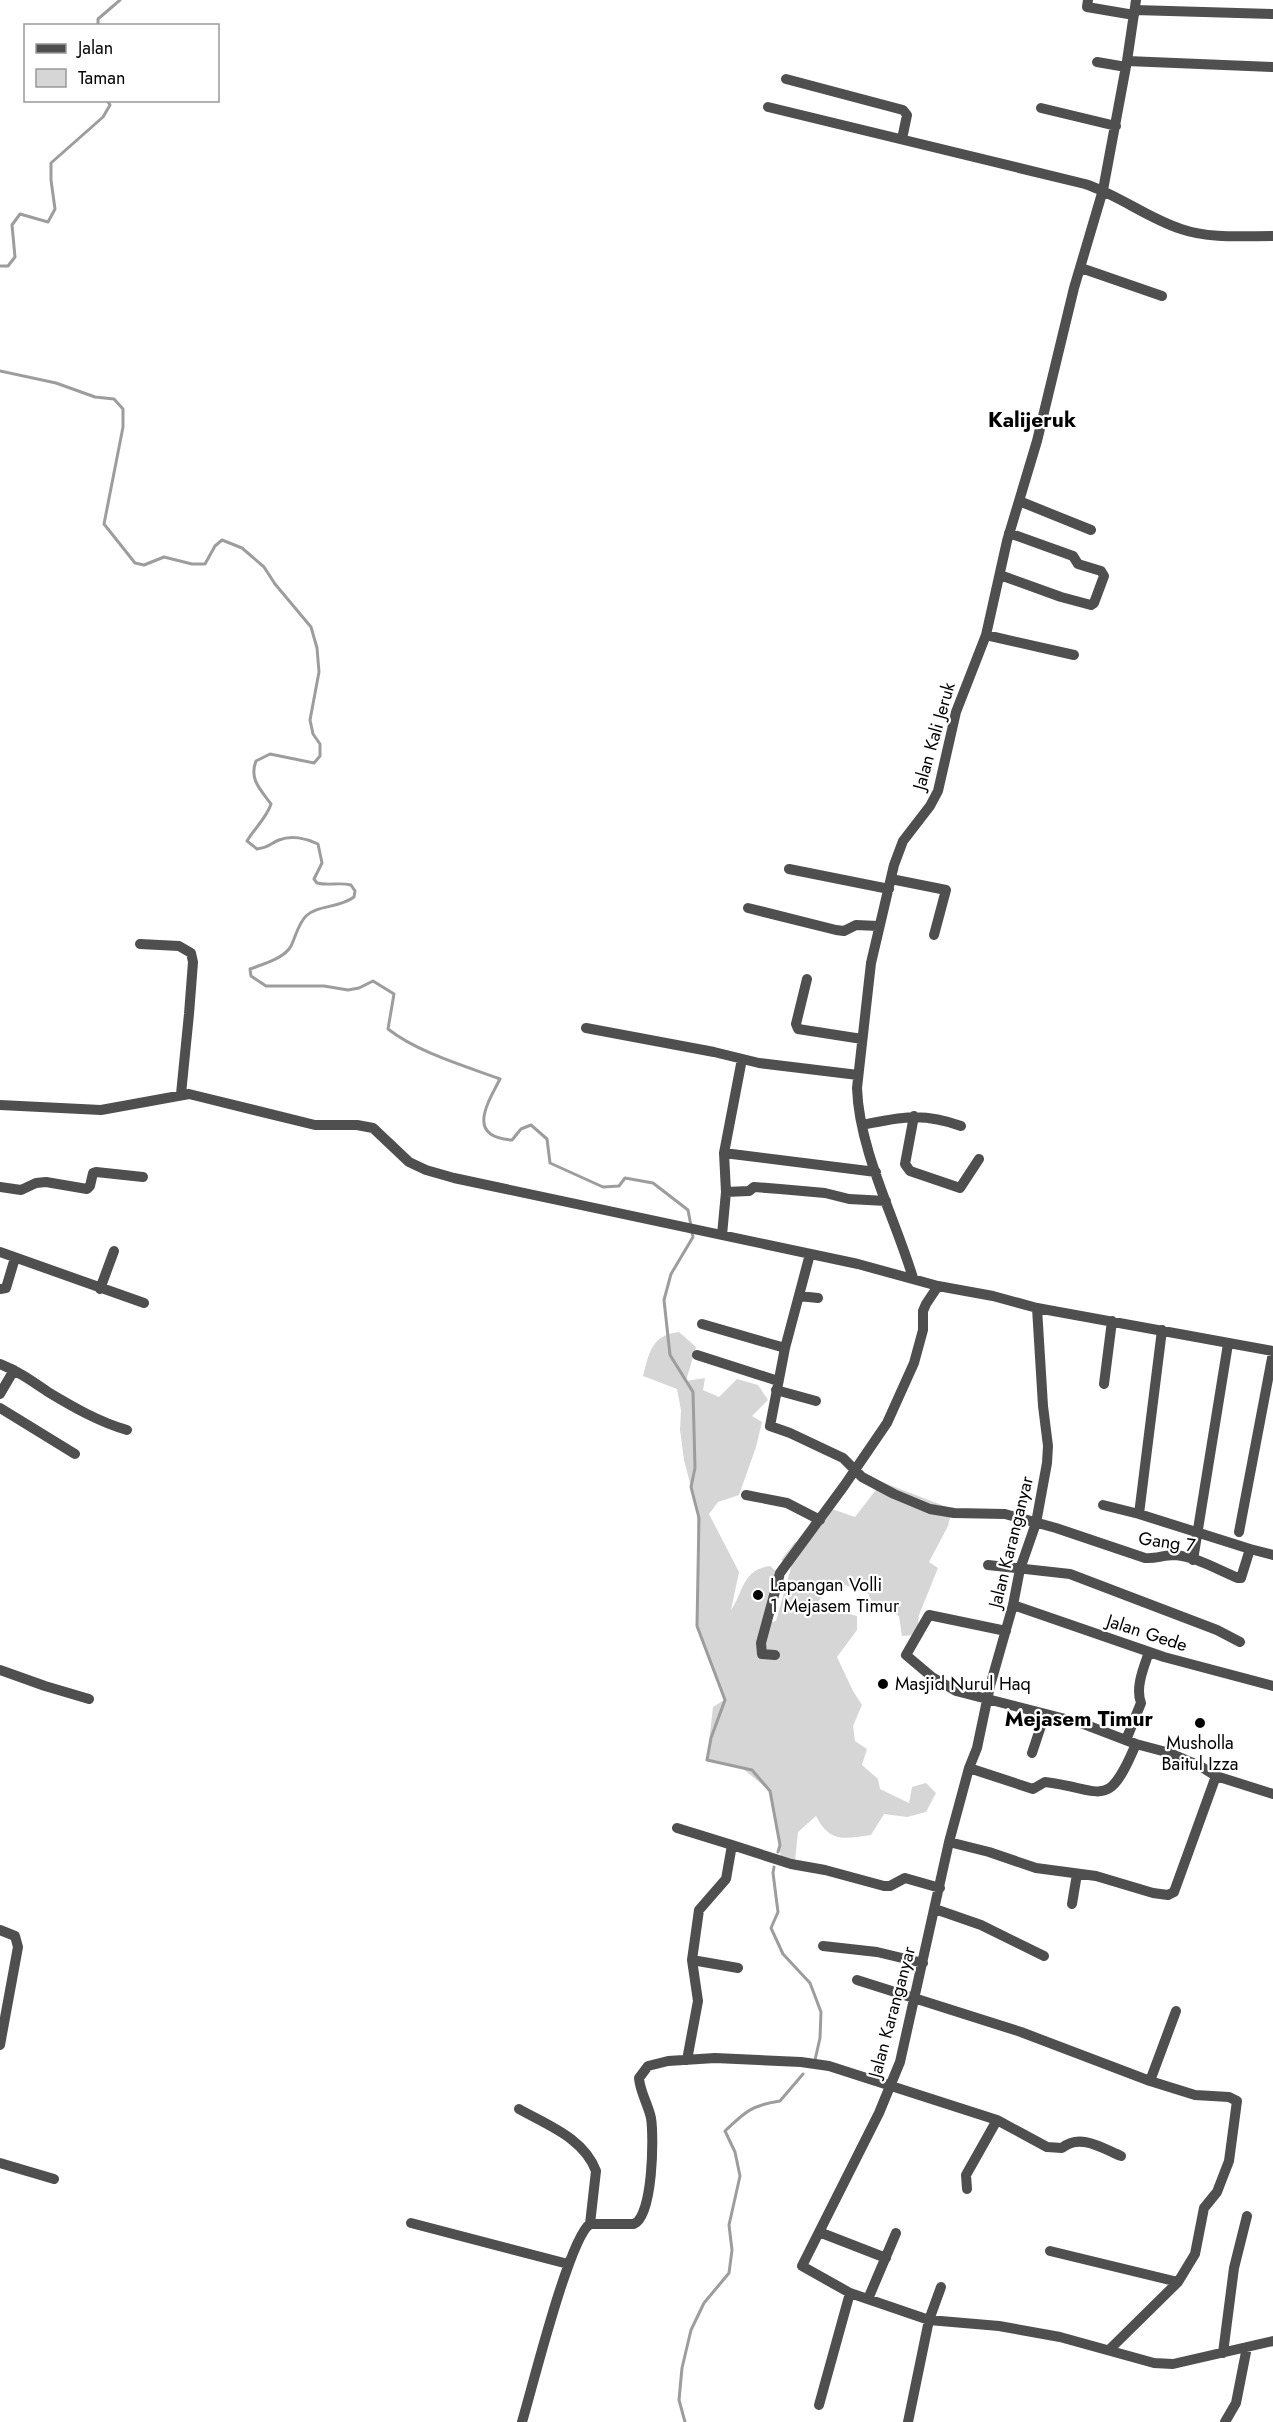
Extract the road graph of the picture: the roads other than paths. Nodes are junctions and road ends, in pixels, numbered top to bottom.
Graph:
1 (1088, 0) edge
2 (1135, 8) edge
3 (1273, 14) edge
4 (1097, 62) dead end
5 (1127, 64) junction
6 (1273, 67) edge
7 (786, 79) dead end
8 (768, 107) dead end
9 (1041, 108) dead end
10 (1116, 126) junction
11 (902, 139) junction
12 (1103, 190) junction
13 (1273, 237) edge
14 (1080, 268) junction
15 (1162, 296) dead end
16 (1019, 501) junction
17 (1090, 530) dead end
18 (1009, 533) junction
19 (1000, 575) junction
20 (986, 634) junction
21 (1074, 655) dead end
22 (789, 869) dead end
23 (890, 884) junction
24 (748, 908) dead end
25 (878, 926) junction
26 (934, 935) dead end
27 (140, 944) dead end
28 (807, 979) dead end
29 (586, 1028) dead end
30 (862, 1039) junction
31 (742, 1059) junction
32 (858, 1075) junction
33 (182, 1094) junction
34 (0, 1105) edge
35 (914, 1116) junction
36 (862, 1125) junction
37 (961, 1126) dead end
38 (724, 1153) junction
39 (979, 1159) dead end
40 (876, 1172) junction
41 (143, 1177) dead end
42 (0, 1187) edge
43 (726, 1192) junction
44 (886, 1202) junction
45 (722, 1235) junction
46 (114, 1251) dead end
47 (0, 1252) edge
48 (810, 1254) junction
49 (15, 1258) junction
50 (927, 1282) junction
51 (0, 1289) edge
52 (100, 1289) junction
53 (800, 1296) junction
54 (818, 1298) dead end
55 (144, 1303) dead end
56 (1037, 1308) junction
57 (1112, 1321) junction
58 (702, 1324) dead end
59 (1162, 1330) junction
60 (1228, 1344) junction
61 (785, 1348) junction
62 (1273, 1352) edge
63 (697, 1355) dead end
64 (0, 1364) edge
65 (14, 1370) junction
66 (1104, 1384) dead end
67 (777, 1386) junction
68 (0, 1394) edge
69 (816, 1401) dead end
70 (0, 1408) edge
71 (127, 1430) dead end
72 (75, 1454) dead end
73 (856, 1469) junction
74 (746, 1495) dead end
75 (1103, 1505) dead end
76 (1140, 1509) junction
77 (820, 1520) junction
78 (1036, 1523) junction
79 (1239, 1532) dead end
80 (1198, 1534) junction
81 (1250, 1549) junction
82 (1273, 1555) edge
83 (1193, 1560) junction
84 (988, 1565) dead end
85 (1020, 1569) junction
86 (1013, 1605) junction
87 (1006, 1631) junction
88 (1240, 1642) dead end
89 (1149, 1652) junction
90 (776, 1655) dead end
91 (0, 1670) edge
92 (1273, 1686) edge
93 (89, 1699) dead end
94 (987, 1700) junction
95 (1046, 1714) junction
96 (1131, 1742) junction
97 (1032, 1753) dead end
98 (969, 1768) junction
99 (1216, 1776) junction
100 (1273, 1794) edge
101 (677, 1828) dead end
102 (949, 1842) junction
103 (732, 1845) junction
104 (1077, 1874) junction
105 (940, 1888) junction
106 (1072, 1904) dead end
107 (935, 1909) junction
108 (0, 1930) edge
109 (823, 1946) dead end
110 (1044, 1956) dead end
111 (692, 1960) junction
112 (922, 1963) junction
113 (738, 1968) dead end
114 (857, 1980) dead end
115 (913, 1998) junction
116 (1176, 2011) dead end
117 (0, 2045) edge
118 (687, 2060) junction
119 (1150, 2081) junction
120 (891, 2085) junction
121 (519, 2109) dead end
122 (997, 2120) junction
123 (1121, 2156) dead end
124 (0, 2163) edge
125 (54, 2179) dead end
126 (967, 2189) dead end
127 (1247, 2216) dead end
128 (411, 2223) dead end
129 (590, 2224) junction
130 (819, 2232) junction
131 (896, 2233) dead end
132 (1050, 2251) dead end
133 (886, 2258) junction
134 (568, 2264) junction
135 (1178, 2282) junction
136 (941, 2287) dead end
137 (850, 2293) junction
138 (868, 2299) junction
139 (929, 2320) junction
140 (1273, 2341) edge
141 (1247, 2347) junction
142 (1110, 2349) junction
143 (1223, 2353) junction
144 (819, 2405) dead end
145 (522, 2422) edge
146 (908, 2422) edge
147 (1225, 2422) edge

1 - 2 street
2 - 3 street
2 - 5 street, Jalan Kali Jeruk
4 - 5 street
5 - 6 street
5 - 10 street, Jalan Kali Jeruk
7 - 11 street
8 - 11 street
9 - 10 street
10 - 12 street, Jalan Kali Jeruk
11 - 12 street
12 - 13 street
12 - 14 street, Jalan Kali Jeruk
14 - 15 street
14 - 16 street, Jalan Kali Jeruk
16 - 17 street
16 - 18 street, Jalan Kali Jeruk
18 - 19 street, Jalan Kali Jeruk
18 - 19 street
19 - 20 street, Jalan Kali Jeruk
20 - 21 street
20 - 23 street, Jalan Kali Jeruk
22 - 23 street
23 - 25 street, Jalan Kali Jeruk
23 - 26 street
24 - 25 street
25 - 30 street, Jalan Kali Jeruk
27 - 33 street
28 - 30 street
29 - 31 street
30 - 32 street, Jalan Kali Jeruk
31 - 32 street
31 - 38 street
32 - 36 street, Jalan Kali Jeruk
33 - 34 street
33 - 45 street
35 - 36 street
35 - 37 street
35 - 39 street
36 - 40 street, Jalan Kali Jeruk
38 - 40 street
38 - 43 street
40 - 44 street, Jalan Kali Jeruk
41 - 42 street
43 - 44 street
43 - 45 street
44 - 50 street, Jalan Kali Jeruk
45 - 48 street
46 - 52 street
47 - 49 street
48 - 50 street
48 - 53 street
49 - 51 street
49 - 52 street
50 - 56 street
50 - 73 street
52 - 55 street
53 - 54 street
53 - 61 street
56 - 57 street
56 - 78 street, Jalan Karanganyar
57 - 59 street
57 - 66 street
58 - 61 street
59 - 60 street
59 - 76 street
60 - 62 street
60 - 80 street
61 - 67 street
62 - 79 street
63 - 67 street
64 - 65 street
65 - 68 street
65 - 71 street
67 - 69 street
67 - 73 street, Gang 7
70 - 72 street
73 - 77 street
73 - 78 street, Gang 7
74 - 77 street
75 - 76 street
76 - 80 street
77 - 90 street
78 - 83 street, Gang 7
78 - 85 street, Jalan Karanganyar
80 - 81 street
80 - 83 street
81 - 82 street
81 - 83 street, Gang 7
84 - 85 street
85 - 86 street, Jalan Karanganyar
85 - 88 street
86 - 87 street, Jalan Karanganyar
86 - 89 street, Jalan Gede
87 - 94 street, Jalan Karanganyar
87 - 94 street
89 - 92 street, Jalan Gede
89 - 96 street
91 - 93 street
94 - 95 street
94 - 98 street, Jalan Karanganyar
95 - 96 street
95 - 97 street
96 - 98 street
96 - 99 street
98 - 102 street, Jalan Karanganyar
99 - 100 street
99 - 104 street
101 - 103 street
102 - 104 street
102 - 105 street, Jalan Karanganyar
103 - 105 street
103 - 111 street
104 - 106 street
105 - 107 street, Jalan Karanganyar
107 - 110 street
107 - 112 street, Jalan Karanganyar
108 - 117 street
109 - 112 street
111 - 113 street
111 - 118 street
112 - 115 street, Jalan Karanganyar
114 - 115 street
115 - 119 street
115 - 120 street, Jalan Karanganyar
116 - 119 street
118 - 120 street
118 - 129 street
119 - 135 street
120 - 122 street
120 - 130 street, Jalan Karanganyar
121 - 129 street
122 - 123 street
122 - 126 street
124 - 125 street
127 - 143 street
128 - 134 street
129 - 134 street
130 - 133 street
130 - 137 street, Jalan Karanganyar
131 - 133 street
132 - 135 street
133 - 138 street
134 - 145 street
135 - 142 street
136 - 139 street
137 - 138 street, Jalan Karanganyar
137 - 144 street
138 - 139 street, Jalan Karanganyar
139 - 142 street, Jalan Karanganyar
139 - 146 street
140 - 141 street, Jalan Karanganyar
141 - 143 street, Jalan Karanganyar
141 - 147 street
142 - 143 street, Jalan Karanganyar

